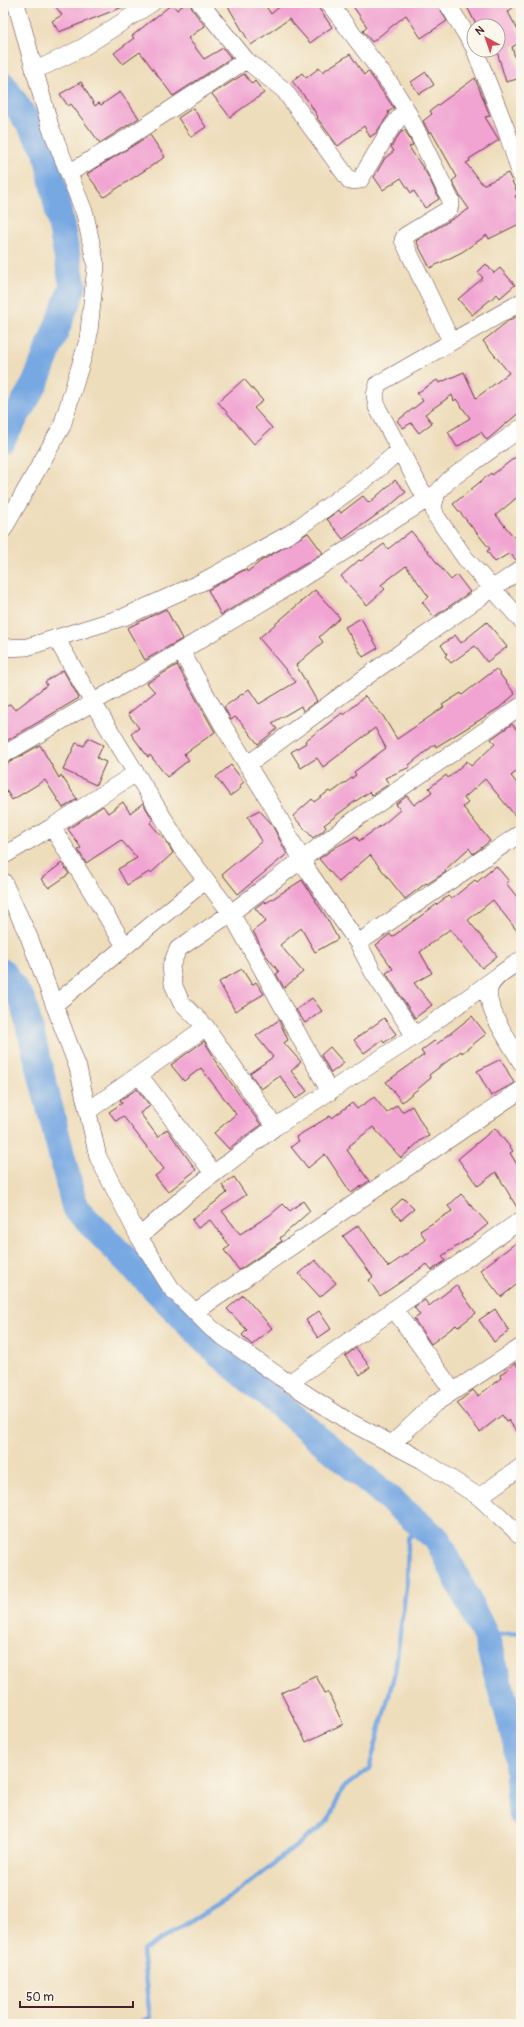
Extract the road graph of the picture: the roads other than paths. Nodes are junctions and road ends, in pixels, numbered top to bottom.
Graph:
1 (16, 3) edge
2 (152, 3) edge
3 (200, 3) edge
4 (329, 3) edge
5 (447, 3) edge
6 (466, 34) edge
7 (478, 58) edge
8 (246, 60) junction
9 (34, 71) junction
10 (406, 109) junction
11 (69, 173) junction
12 (521, 175) edge
13 (521, 302) edge
14 (451, 341) junction
15 (521, 428) edge
16 (400, 450) junction
17 (432, 496) junction
18 (3, 530) edge
19 (521, 569) edge
20 (492, 589) junction
21 (521, 620) edge
22 (56, 638) junction
23 (3, 648) edge
24 (181, 650) junction
25 (92, 702) junction
26 (521, 706) edge
27 (3, 755) edge
28 (247, 765) junction
29 (136, 773) junction
30 (52, 827) junction
31 (521, 833) edge
32 (3, 856) edge
33 (302, 860) junction
34 (206, 880) junction
35 (3, 881) edge
36 (231, 913) junction
37 (358, 943) junction
38 (126, 946) junction
39 (521, 960) edge
40 (498, 976) junction
41 (54, 1005) junction
42 (206, 1027) junction
43 (414, 1036) junction
44 (521, 1062) edge
45 (139, 1075) junction
46 (521, 1090) edge
47 (330, 1092) junction
48 (88, 1111) junction
49 (275, 1127) junction
50 (214, 1174) junction
51 (521, 1220) edge
52 (139, 1237) junction
53 (394, 1309) junction
54 (195, 1312) junction
55 (521, 1347) edge
56 (289, 1383) junction
57 (452, 1390) junction
58 (392, 1444) junction
59 (521, 1467) edge
60 (479, 1497) junction
61 (521, 1536) edge

1 - 9 street
2 - 9 street
3 - 8 street
4 - 10 street
5 - 6 street
7 - 12 street
8 - 10 street
8 - 11 street
9 - 11 street
10 - 14 street
11 - 18 street
13 - 14 street
14 - 16 street
15 - 17 street
16 - 17 street
16 - 22 street
17 - 20 street
17 - 24 street
19 - 20 street
20 - 21 street
20 - 28 street
22 - 23 street
22 - 25 street
24 - 25 street
24 - 28 street
25 - 27 street
25 - 29 street
26 - 33 street
28 - 33 street
29 - 30 street
29 - 34 street
30 - 32 street
30 - 38 street
31 - 37 street
33 - 36 street
33 - 37 street
34 - 36 street
34 - 38 street
35 - 41 street
36 - 42 street
36 - 47 street
37 - 43 street
38 - 41 street
39 - 40 street
40 - 43 street
40 - 44 street
41 - 48 street
42 - 45 street
42 - 49 street
43 - 47 street
45 - 48 street
45 - 50 street
46 - 54 street
47 - 49 street
48 - 52 street
49 - 50 street
50 - 52 street
51 - 53 street
52 - 54 street
53 - 56 street
53 - 57 street
54 - 56 street
55 - 57 street
56 - 58 street
57 - 58 street
58 - 60 street
59 - 60 street
60 - 61 street

